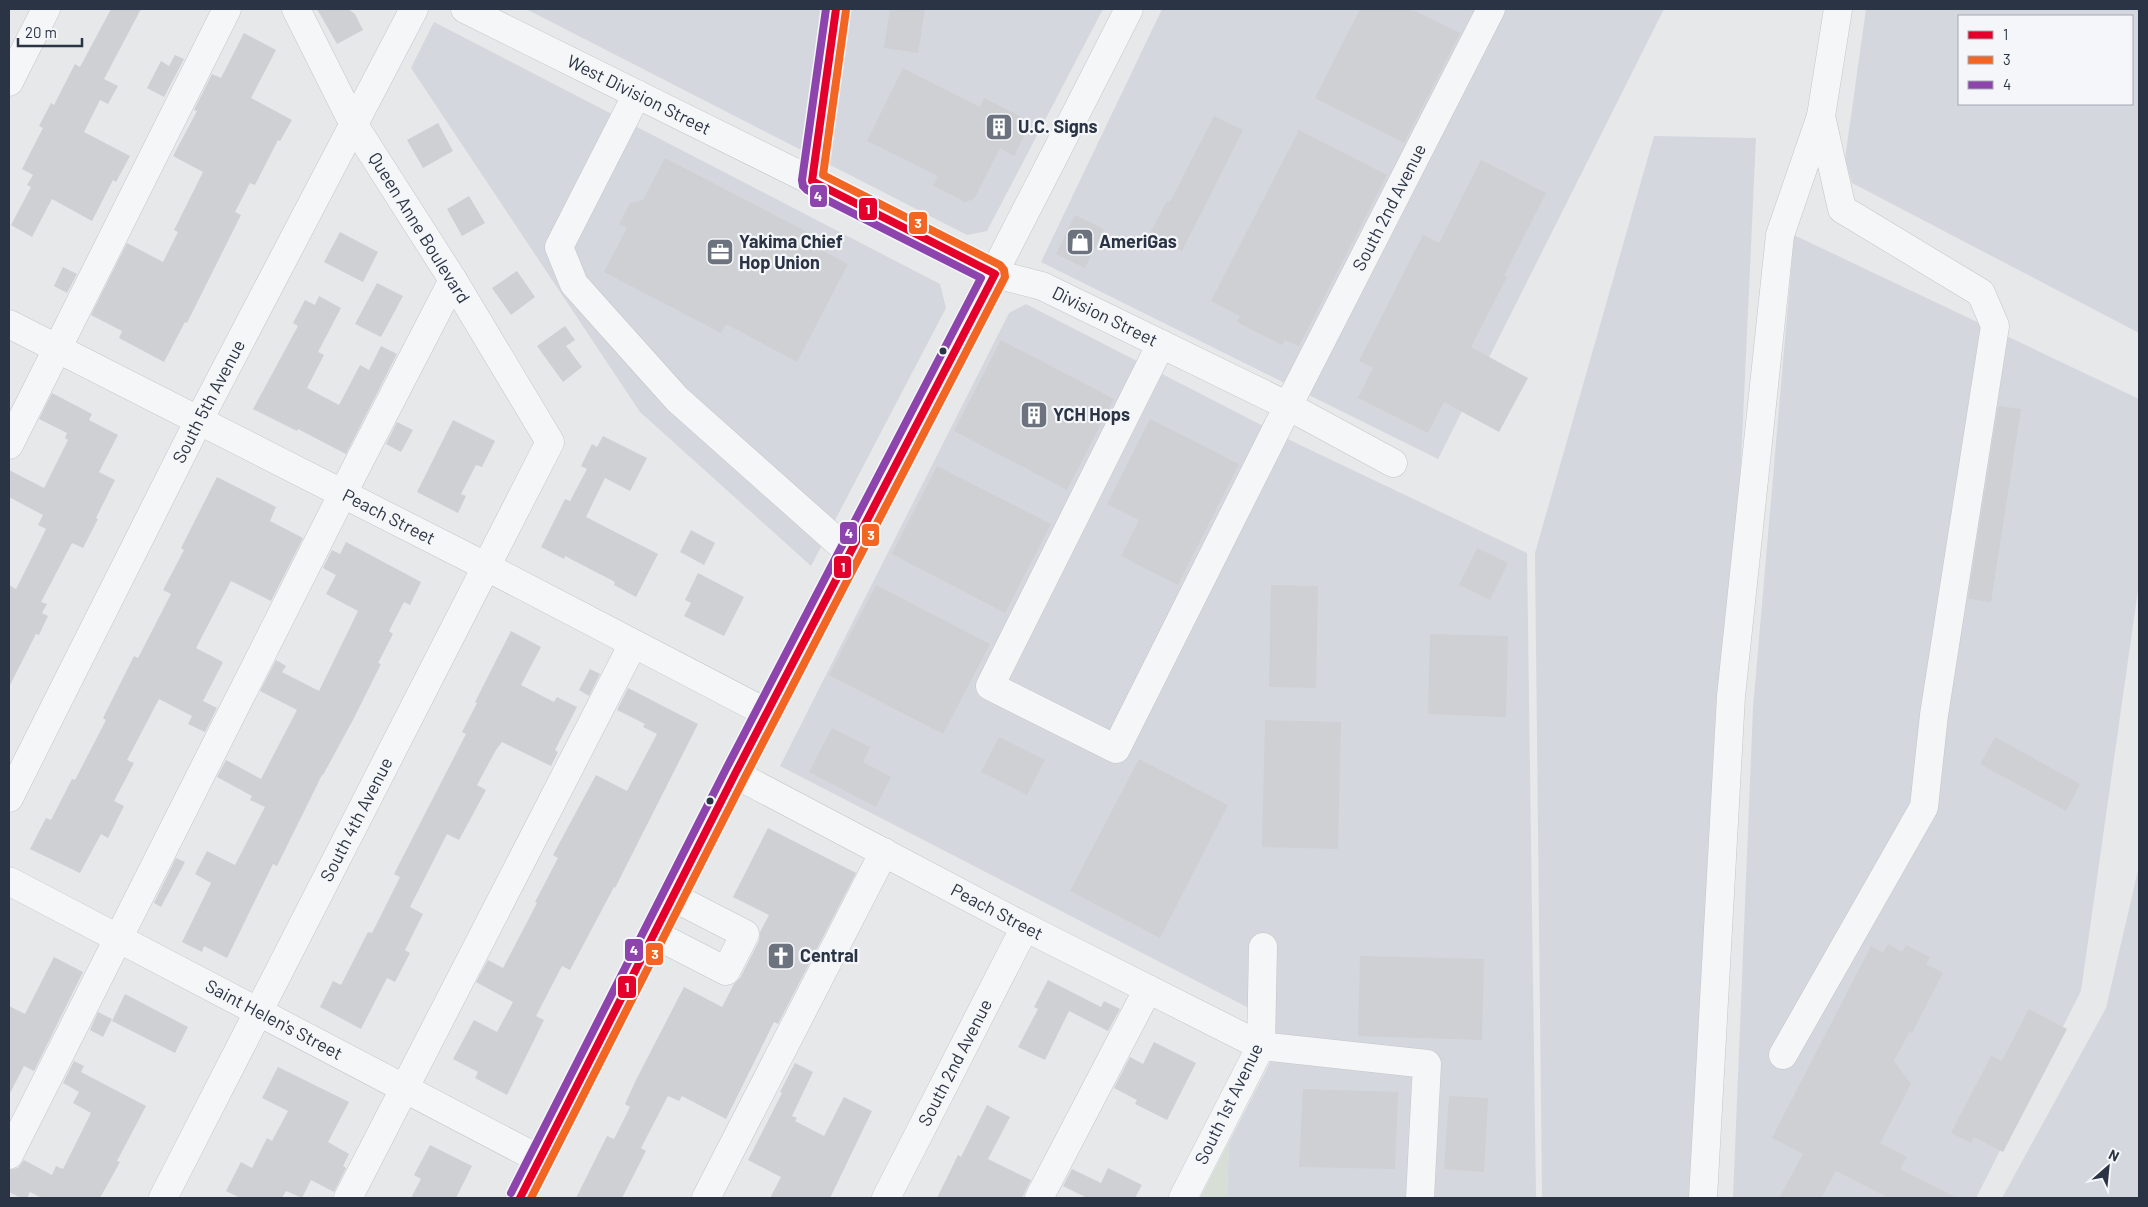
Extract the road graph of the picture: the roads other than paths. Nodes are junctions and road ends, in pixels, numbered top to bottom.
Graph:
1 (46, 9) edge
2 (227, 9) edge
3 (296, 9) edge
4 (414, 9) edge
5 (465, 9) edge
6 (836, 9) edge
7 (1129, 9) edge
8 (1491, 9) edge
9 (1838, 9) edge
10 (9, 82) edge
11 (638, 94) junction
12 (1821, 116) junction
13 (354, 125) junction
14 (812, 181) junction
15 (995, 274) junction
16 (453, 280) junction
17 (9, 324) edge
18 (1161, 344) junction
19 (57, 348) junction
20 (1288, 406) junction
21 (199, 420) junction
22 (550, 442) joint
23 (9, 445) edge
24 (1393, 463) dead end
25 (343, 493) junction
26 (850, 553) junction
27 (485, 566) junction
28 (633, 644) junction
29 (766, 714) junction
30 (735, 774) junction
31 (9, 798) edge
32 (884, 852) junction
33 (9, 881) edge
34 (673, 897) junction
35 (1025, 927) junction
36 (654, 934) junction
37 (118, 939) junction
38 (1264, 947) dead end
39 (1148, 988) junction
40 (258, 1012) junction
41 (1262, 1046) junction
42 (1783, 1055) dead end
43 (404, 1088) junction
44 (9, 1155) edge
45 (539, 1159) junction
46 (163, 1198) edge
47 (348, 1198) edge
48 (520, 1198) edge
49 (706, 1198) edge
50 (886, 1198) edge
51 (1039, 1198) edge
52 (1183, 1198) edge
53 (1420, 1198) edge
54 (1703, 1198) edge

1 - 10 street
2 - 19 street
3 - 13 street, Queen Anne Boulevard
4 - 13 street, South 5th Avenue
5 - 11 street, West Division Street
6 - 14 street
7 - 15 street
8 - 20 street, South 2nd Avenue
9 - 12 street
11 - 14 street, West Division Street
11 - 26 street
12 - 42 street
12 - 54 street
13 - 16 street, Queen Anne Boulevard
13 - 21 street, South 5th Avenue
14 - 15 street, Division Street
15 - 18 street, Division Street
15 - 26 street
16 - 22 street, Queen Anne Boulevard
16 - 25 street
17 - 19 street, Peach Street
18 - 20 street, Division Street
18 - 20 street, South 2nd Avenue
19 - 21 street, Peach Street
19 - 23 street
20 - 24 street, Division Street
21 - 25 street, Peach Street
21 - 31 street, South 5th Avenue
22 - 27 street, South 4th Avenue
25 - 27 street, Peach Street
25 - 37 street
26 - 29 street
27 - 28 street, Peach Street
27 - 40 street, South 4th Avenue
28 - 29 street, Peach Street
28 - 43 street
29 - 30 street
30 - 32 street, Peach Street
30 - 34 street
32 - 35 street, Peach Street
32 - 49 street
33 - 37 street, Saint Helen's Street
34 - 36 street
34 - 36 street
35 - 39 street, Peach Street
35 - 50 street, South 2nd Avenue
36 - 45 street
37 - 40 street, Saint Helen's Street
37 - 44 street
38 - 41 street, South 1st Avenue
39 - 41 street, Peach Street
39 - 51 street
40 - 43 street, Saint Helen's Street
40 - 46 street, South 4th Avenue
41 - 52 street, South 1st Avenue
41 - 53 street
43 - 45 street, Saint Helen's Street
43 - 47 street
45 - 48 street

